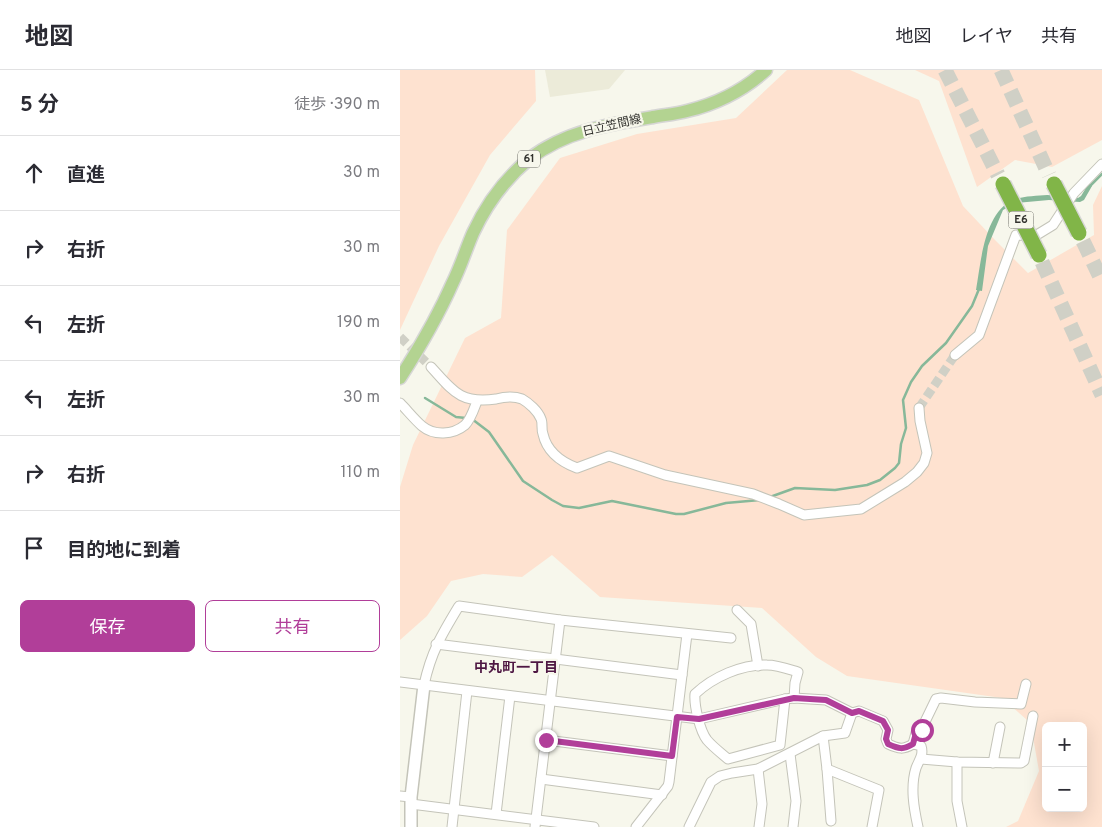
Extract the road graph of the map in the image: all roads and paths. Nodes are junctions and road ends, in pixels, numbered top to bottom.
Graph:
1 (766, 70) edge
2 (1102, 164) edge
3 (1003, 184) tunnel mouth
4 (1054, 184) tunnel mouth
5 (1080, 234) tunnel mouth
6 (1039, 255) tunnel mouth
7 (955, 355) tunnel mouth
8 (431, 367) tunnel mouth
9 (400, 378) edge
10 (477, 401) junction
11 (400, 403) edge
12 (919, 408) dead end
13 (737, 610) dead end
14 (560, 620) junction
15 (688, 634) junction
16 (731, 638) dead end
17 (436, 644) junction
18 (556, 660) junction
19 (758, 666) junction
20 (682, 675) junction
21 (400, 682) edge
22 (1026, 684) dead end
23 (424, 685) junction
24 (468, 691) junction
25 (510, 696) junction
26 (790, 698) junction
27 (551, 701) junction
28 (852, 713) junction
29 (1033, 716) dead end
30 (677, 717) junction
31 (699, 719) junction
32 (1000, 727) dead end
33 (823, 736) junction
34 (546, 740) junction
35 (913, 744) junction
36 (790, 754) junction
37 (672, 756) junction
38 (921, 759) junction
39 (957, 762) junction
40 (993, 763) junction
41 (758, 769) junction
42 (828, 769) junction
43 (541, 779) junction
44 (662, 795) junction
45 (407, 799) edge
46 (454, 809) junction
47 (496, 814) junction
48 (832, 822) dead end
49 (536, 823) edge
50 (411, 827) edge
51 (452, 827) edge
52 (594, 827) edge
53 (636, 827) edge
54 (689, 827) edge
55 (759, 827) edge
56 (793, 827) edge
57 (872, 827) edge
58 (918, 827) edge
59 (962, 827) edge

1 - 9 main road, 日立笠間線 / 61
2 - 7 street
3 - 6 highway, E6, bridge
4 - 5 highway, bridge
8 - 10 street
10 - 11 street
10 - 12 street
13 - 19 street
14 - 15 street
14 - 17 street
14 - 18 street
15 - 16 street
15 - 20 street
17 - 18 street
17 - 23 street
18 - 20 street
18 - 27 street
19 - 26 street
19 - 31 street
20 - 30 street
21 - 23 street
22 - 35 street
23 - 24 street
23 - 45 street
24 - 25 street
24 - 46 street
25 - 27 street
25 - 47 street
26 - 28 street
26 - 31 street
26 - 31 street
27 - 30 street
27 - 34 street
28 - 33 street
28 - 35 street
29 - 40 street
30 - 31 street
30 - 37 street
32 - 40 street
33 - 36 street
33 - 42 street
34 - 37 street
34 - 43 street
35 - 38 street
36 - 41 street
36 - 56 street
37 - 44 street
38 - 39 street
38 - 58 street
39 - 40 street
39 - 59 street
41 - 54 street
41 - 55 street
42 - 48 street
42 - 57 street
43 - 44 street
43 - 49 street
44 - 53 street
45 - 46 street
45 - 50 street
46 - 47 street
46 - 51 street
47 - 49 street
49 - 52 street

